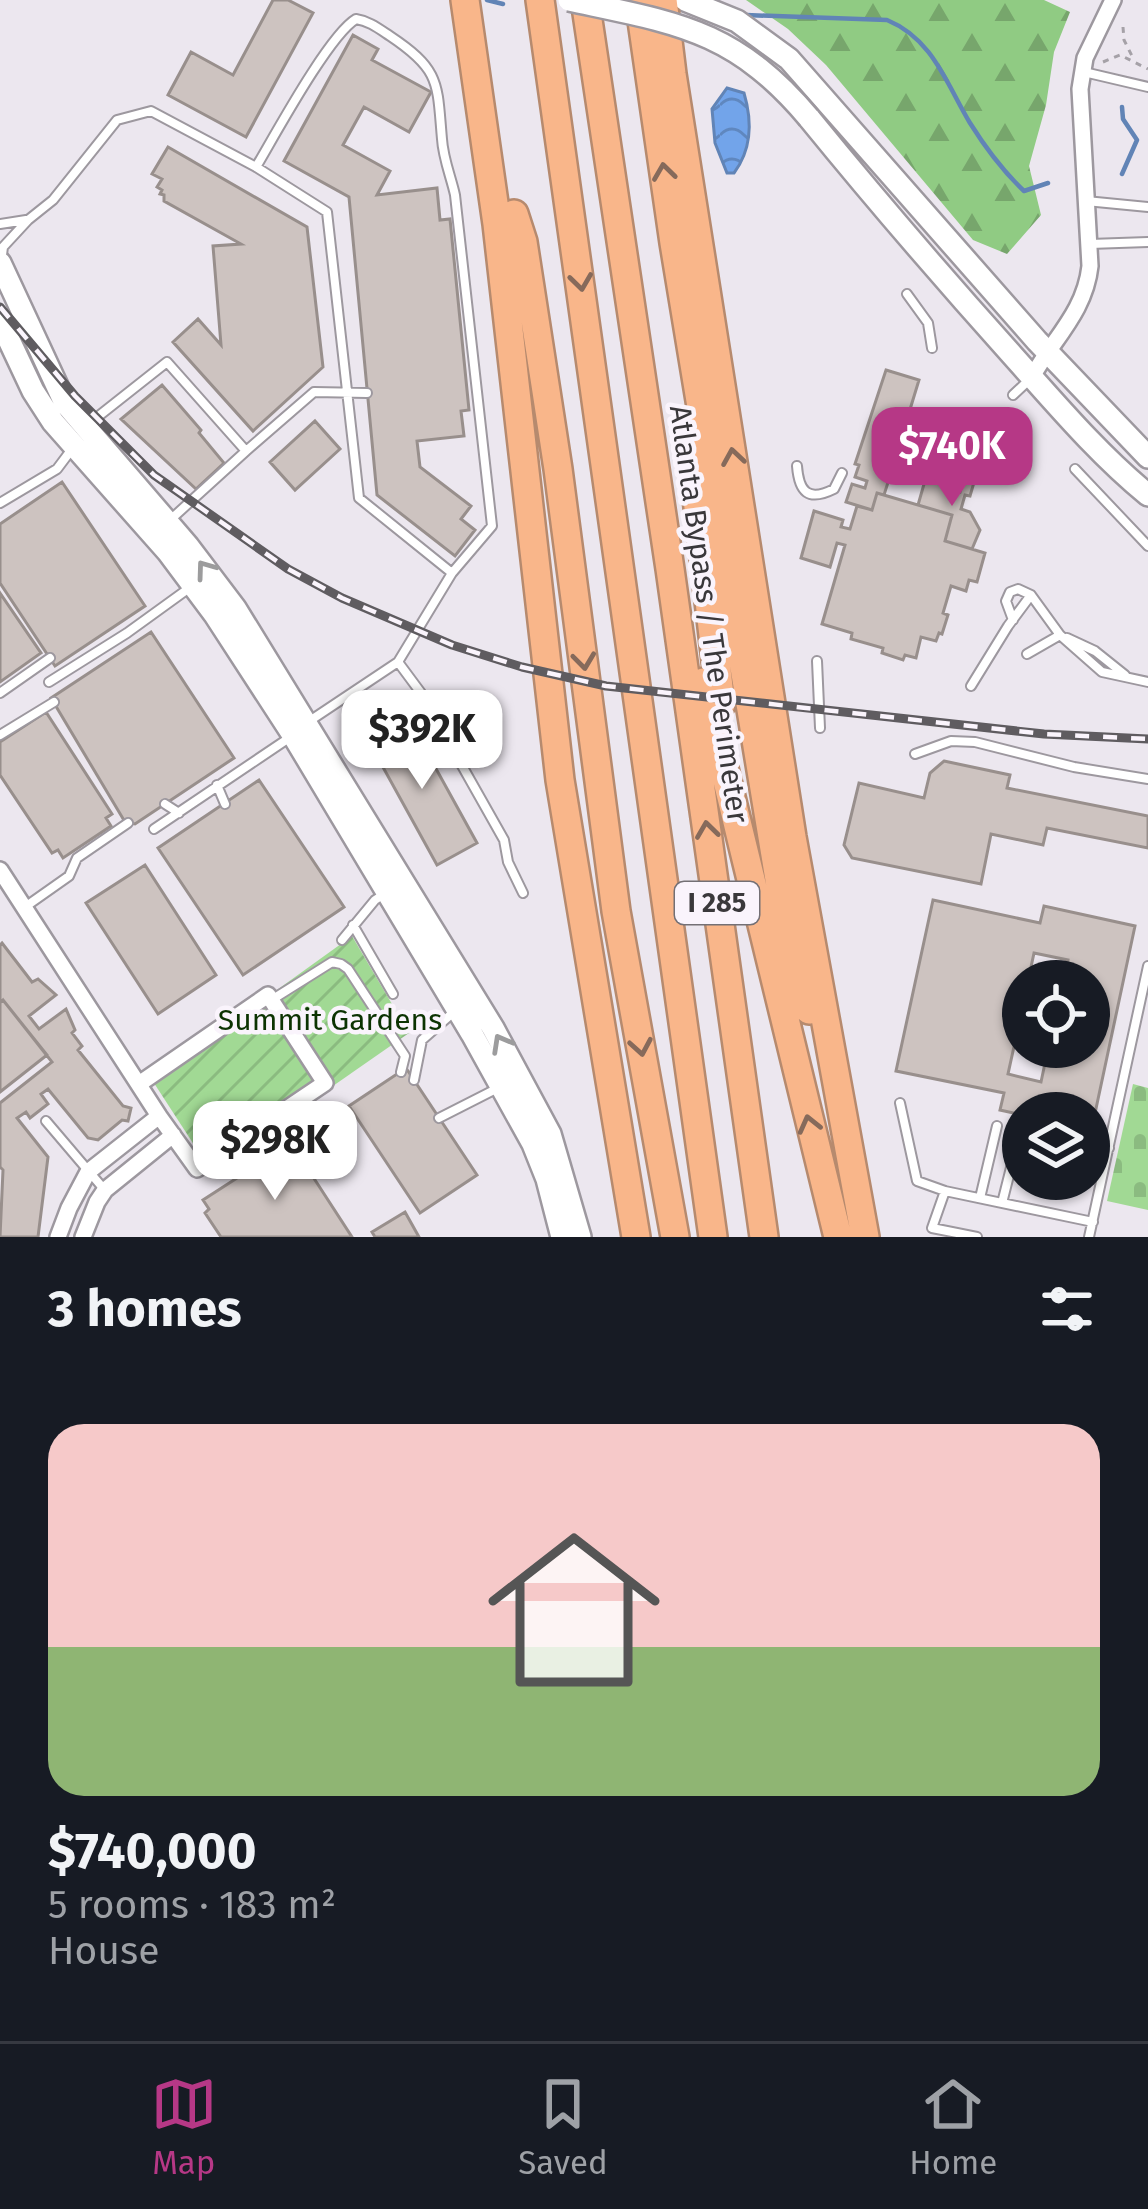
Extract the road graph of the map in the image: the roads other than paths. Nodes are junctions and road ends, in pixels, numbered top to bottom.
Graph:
1 (466, 0) edge
2 (484, 0) edge
3 (540, 0) edge
4 (569, 0) edge
5 (585, 0) edge
6 (639, 0) edge
7 (663, 0) edge
8 (685, 0) edge
9 (1113, 0) edge
10 (1082, 71) junction
11 (1148, 87) edge
12 (256, 167) junction
13 (1086, 201) junction
14 (1148, 207) edge
15 (514, 214) junction
16 (28, 220) junction
17 (0, 224) edge
18 (1148, 242) edge
19 (674, 244) junction
20 (1088, 244) junction
21 (0, 264) edge
22 (907, 294) dead end
23 (0, 322) edge
24 (932, 348) dead end
25 (1046, 352) junction
26 (1032, 377) junction
27 (367, 393) dead end
28 (346, 394) junction
29 (1013, 395) dead end
30 (86, 427) junction
31 (73, 448) junction
32 (246, 451) junction
33 (1148, 457) edge
34 (797, 466) dead end
35 (1075, 469) dead end
36 (842, 473) dead end
37 (1148, 495) edge
38 (0, 502) edge
39 (168, 522) junction
40 (1148, 546) edge
41 (670, 569) junction
42 (452, 574) junction
43 (192, 586) junction
44 (1031, 595) junction
45 (1012, 620) junction
46 (1060, 635) junction
47 (1028, 654) dead end
48 (50, 658) dead end
49 (817, 661) dead end
50 (398, 662) junction
51 (49, 682) dead end
52 (1148, 682) edge
53 (971, 686) dead end
54 (0, 693) edge
55 (54, 702) dead end
56 (820, 728) dead end
57 (300, 729) junction
58 (0, 735) edge
59 (915, 754) dead end
60 (1148, 779) edge
61 (217, 785) junction
62 (165, 803) dead end
63 (225, 804) dead end
64 (733, 810) junction
65 (179, 812) junction
66 (128, 823) dead end
67 (154, 829) dead end
68 (0, 870) edge
69 (387, 892) junction
70 (523, 893) dead end
71 (22, 909) junction
72 (353, 925) junction
73 (342, 940) dead end
74 (589, 957) junction
75 (1148, 966) edge
76 (393, 994) dead end
77 (272, 1000) junction
78 (457, 1009) junction
79 (401, 1072) dead end
80 (413, 1079) dead end
81 (139, 1084) junction
82 (501, 1087) junction
83 (900, 1103) dead end
84 (843, 1111) junction
85 (159, 1116) junction
86 (439, 1118) dead end
87 (46, 1121) dead end
88 (997, 1126) dead end
89 (173, 1135) junction
90 (1110, 1143) edge
91 (88, 1172) junction
92 (105, 1190) junction
93 (945, 1191) junction
94 (980, 1198) junction
95 (1003, 1200) edge
96 (1098, 1200) edge
97 (1002, 1203) junction
98 (1093, 1222) junction
99 (931, 1233) edge
100 (58, 1237) edge
101 (83, 1237) edge
102 (562, 1237) edge
103 (580, 1237) edge
104 (636, 1237) edge
105 (675, 1237) edge
106 (713, 1237) edge
107 (764, 1237) edge
108 (838, 1237) edge
109 (865, 1237) edge
110 (976, 1237) edge
111 (1089, 1237) edge

1 - 74 highway
2 - 15 highway
3 -> 106 highway, I 285
4 - 26 street, bridge
5 - 41 highway, Atlanta Bypass / The Perimeter / I 285
19 -> 6 highway
84 -> 7 highway
8 - 25 street
9 - 10 street
10 - 11 lane
10 - 13 street
12 - 16 lane
12 - 28 lane
12 - 42 lane
13 - 14 lane
13 - 20 street
15 - 74 highway
15 -> 105 highway
16 - 17 lane
16 - 21 lane
18 - 20 lane
19 - 64 highway
19 - 84 highway
20 - 25 street
21 - 30 street
22 - 24 lane
23 - 31 street
25 - 26 street
25 - 33 street
26 - 29 lane
26 - 37 street
27 - 28 lane
28 - 32 lane
28 - 42 lane
30 - 32 lane
30 - 39 street
31 - 38 lane
31 - 43 street
32 - 39 lane
34 - 36 lane
35 - 40 lane
57 -> 39 street
41 - 64 highway
107 -> 41 highway, Atlanta Bypass / The Perimeter / I 285
42 - 50 lane
43 - 51 lane
43 - 57 street
44 - 45 lane
44 - 45 lane
44 - 46 lane
45 - 53 lane
46 - 47 lane
46 - 52 lane
48 - 54 lane
49 - 56 lane
50 - 57 lane
50 - 70 lane
55 - 58 lane
57 - 61 lane
57 - 69 street
103 -> 57 street
59 - 60 lane
61 - 63 lane
61 - 65 lane
62 - 65 lane
108 -> 64 highway
65 - 67 lane
66 - 71 lane
68 - 71 street
69 - 72 lane
69 - 78 street
71 - 81 street
72 - 73 lane
72 - 76 lane
74 - 104 highway
75 - 90 lane
77 - 79 lane
77 - 81 street
77 - 89 street
78 - 80 lane
78 - 82 street
81 - 85 street
82 - 86 lane
82 - 102 street
83 - 93 lane
84 - 109 highway
85 - 89 street
85 - 91 street
87 - 91 lane
88 - 94 lane
89 - 92 street
91 - 92 lane
91 - 100 street
92 - 101 street
93 - 94 lane
93 - 99 lane
94 - 97 lane
95 - 97 lane
96 - 98 lane
97 - 98 lane
98 - 111 lane
99 - 110 lane

